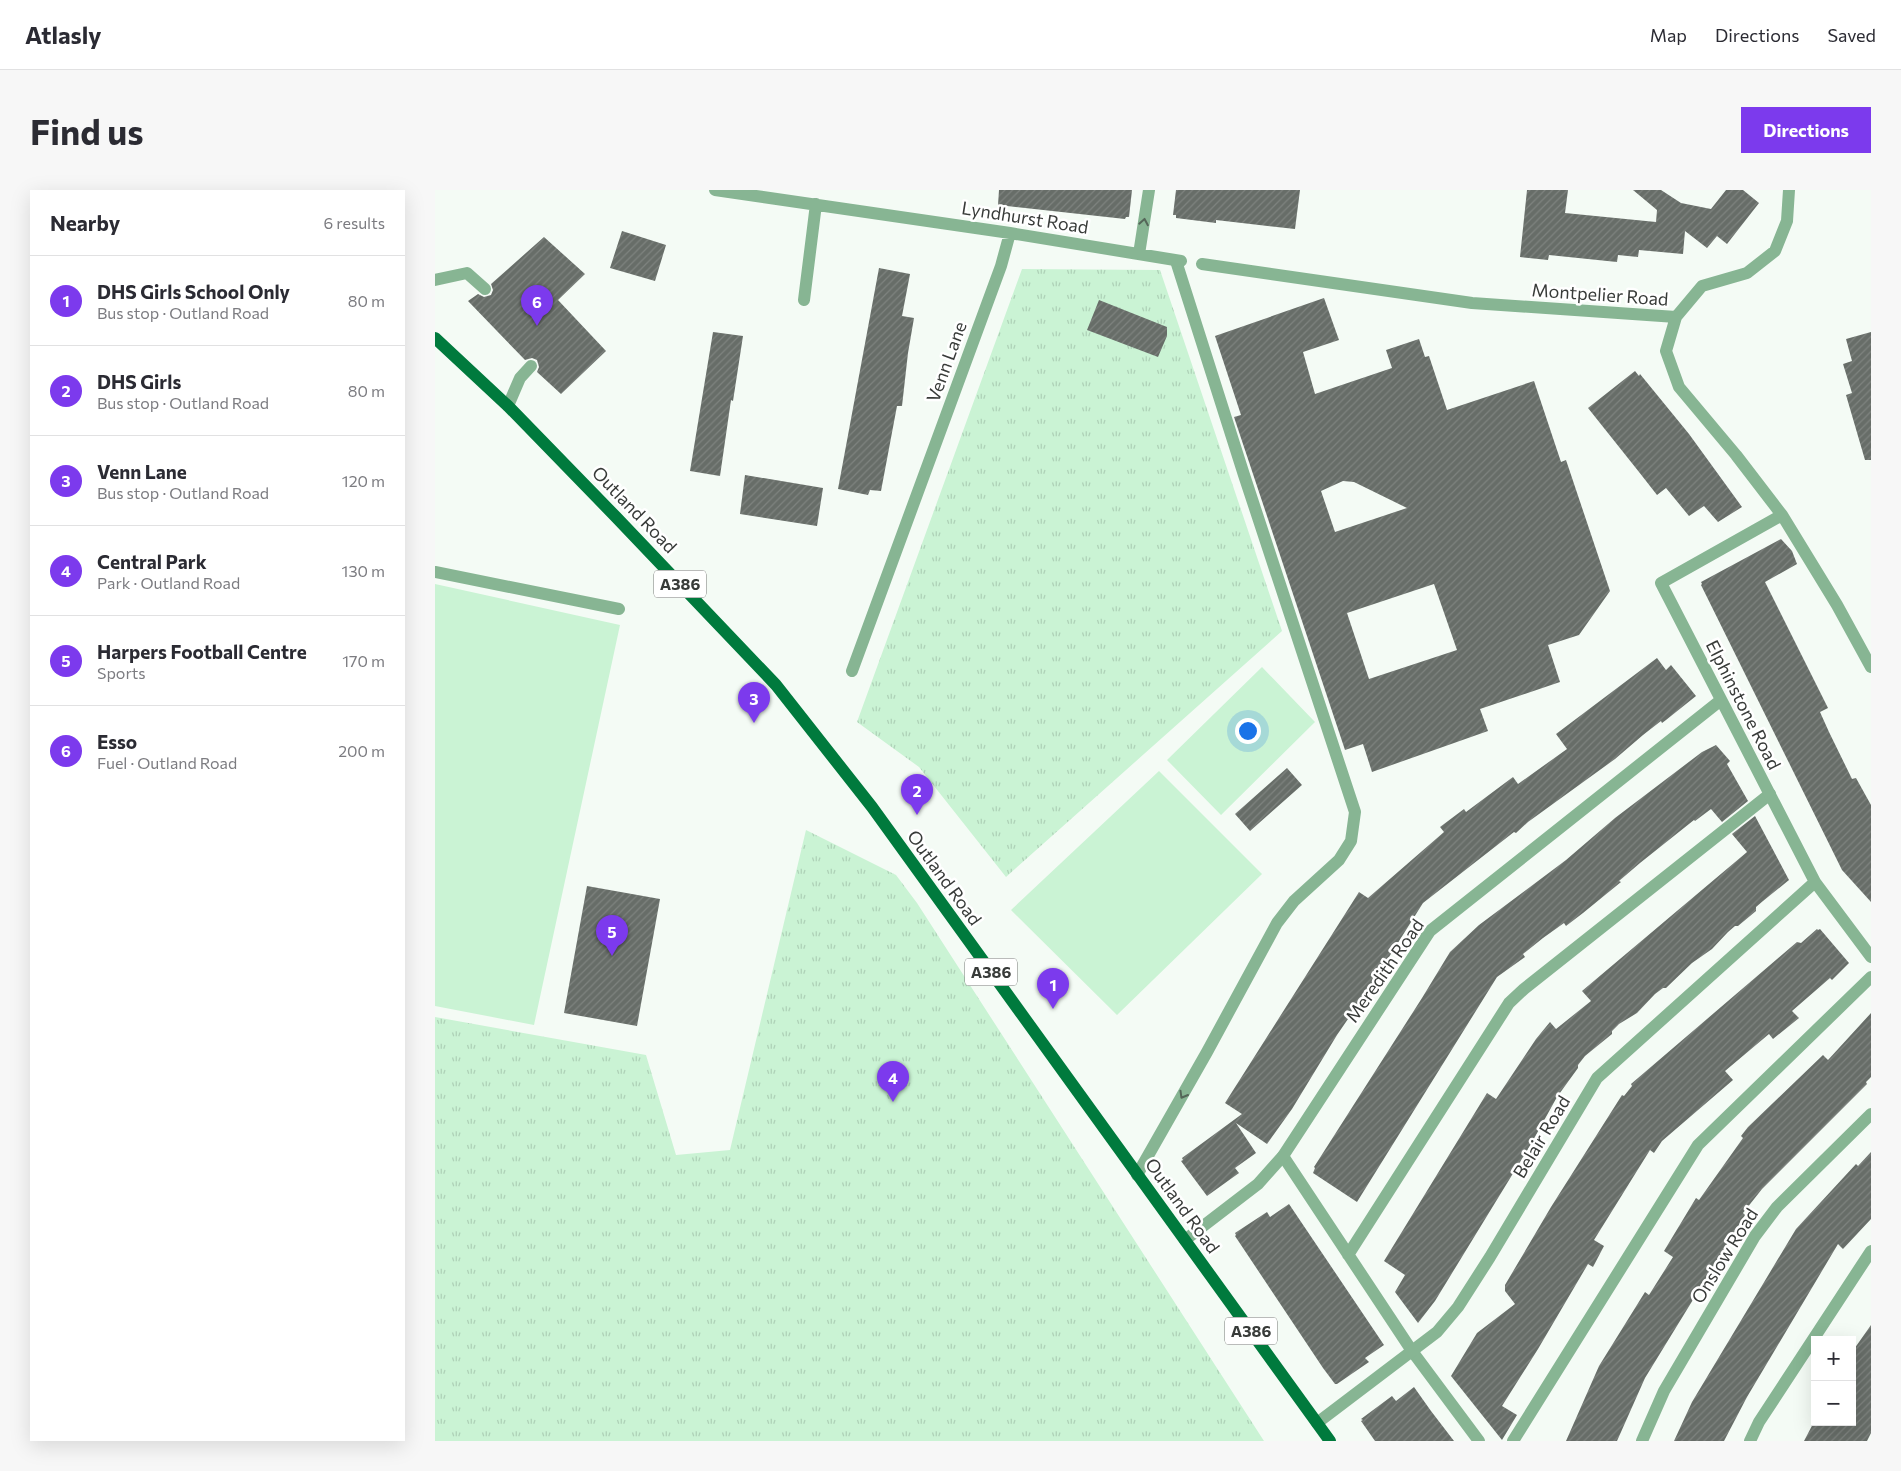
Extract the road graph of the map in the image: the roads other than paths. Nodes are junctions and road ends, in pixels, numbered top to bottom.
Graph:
1 (715, 190) edge
2 (1149, 190) edge
3 (1789, 190) edge
4 (816, 204) junction
5 (1010, 233) junction
6 (1139, 254) junction
7 (1202, 264) dead end
8 (435, 280) edge
9 (485, 289) dead end
10 (804, 300) dead end
11 (1676, 317) junction
12 (435, 338) edge
13 (531, 366) dead end
14 (508, 406) junction
15 (1782, 515) junction
16 (435, 572) edge
17 (619, 610) dead end
18 (1871, 667) edge
19 (852, 671) dead end
20 (1721, 700) junction
21 (1769, 794) junction
22 (1815, 882) junction
23 (1871, 957) edge
24 (1871, 977) edge
25 (1871, 1114) edge
26 (1283, 1156) junction
27 (1137, 1174) junction
28 (1185, 1240) junction
29 (1871, 1250) edge
30 (1348, 1255) junction
31 (1412, 1351) junction
32 (1317, 1423) junction
33 (1330, 1441) edge
34 (1479, 1441) edge
35 (1513, 1441) edge
36 (1642, 1441) edge
37 (1750, 1441) edge

1 - 4 street, Lyndhurst Road
6 -> 2 street
3 - 11 street
4 - 5 street, Lyndhurst Road
4 - 10 street
5 - 6 street, Lyndhurst Road
5 - 19 street, Venn Lane
6 -> 27 street, Lyndhurst Road
7 - 11 street, Montpelier Road
8 - 9 street
11 - 15 street, Montpelier Road
12 - 14 main road, Outland Road / A386
13 - 14 street
14 - 27 main road, Outland Road / A386
15 - 18 street, Montpelier Road
15 - 20 street, Elphinstone Road
16 - 17 street
20 - 21 street, Elphinstone Road
20 - 26 street, Meredith Road
21 - 22 street, Elphinstone Road
21 - 30 street
22 - 23 street, Elphinstone Road
22 - 31 street, Belair Road
24 - 35 street
25 - 36 street, Onslow Road
26 - 28 street, Meredith Road
26 - 30 street
27 - 28 main road, Outland Road / A386
28 - 32 main road, Outland Road / A386
29 - 37 street
30 - 31 street
31 - 32 street, Belair Road
31 - 34 street
32 - 33 main road, Outland Road / A386

